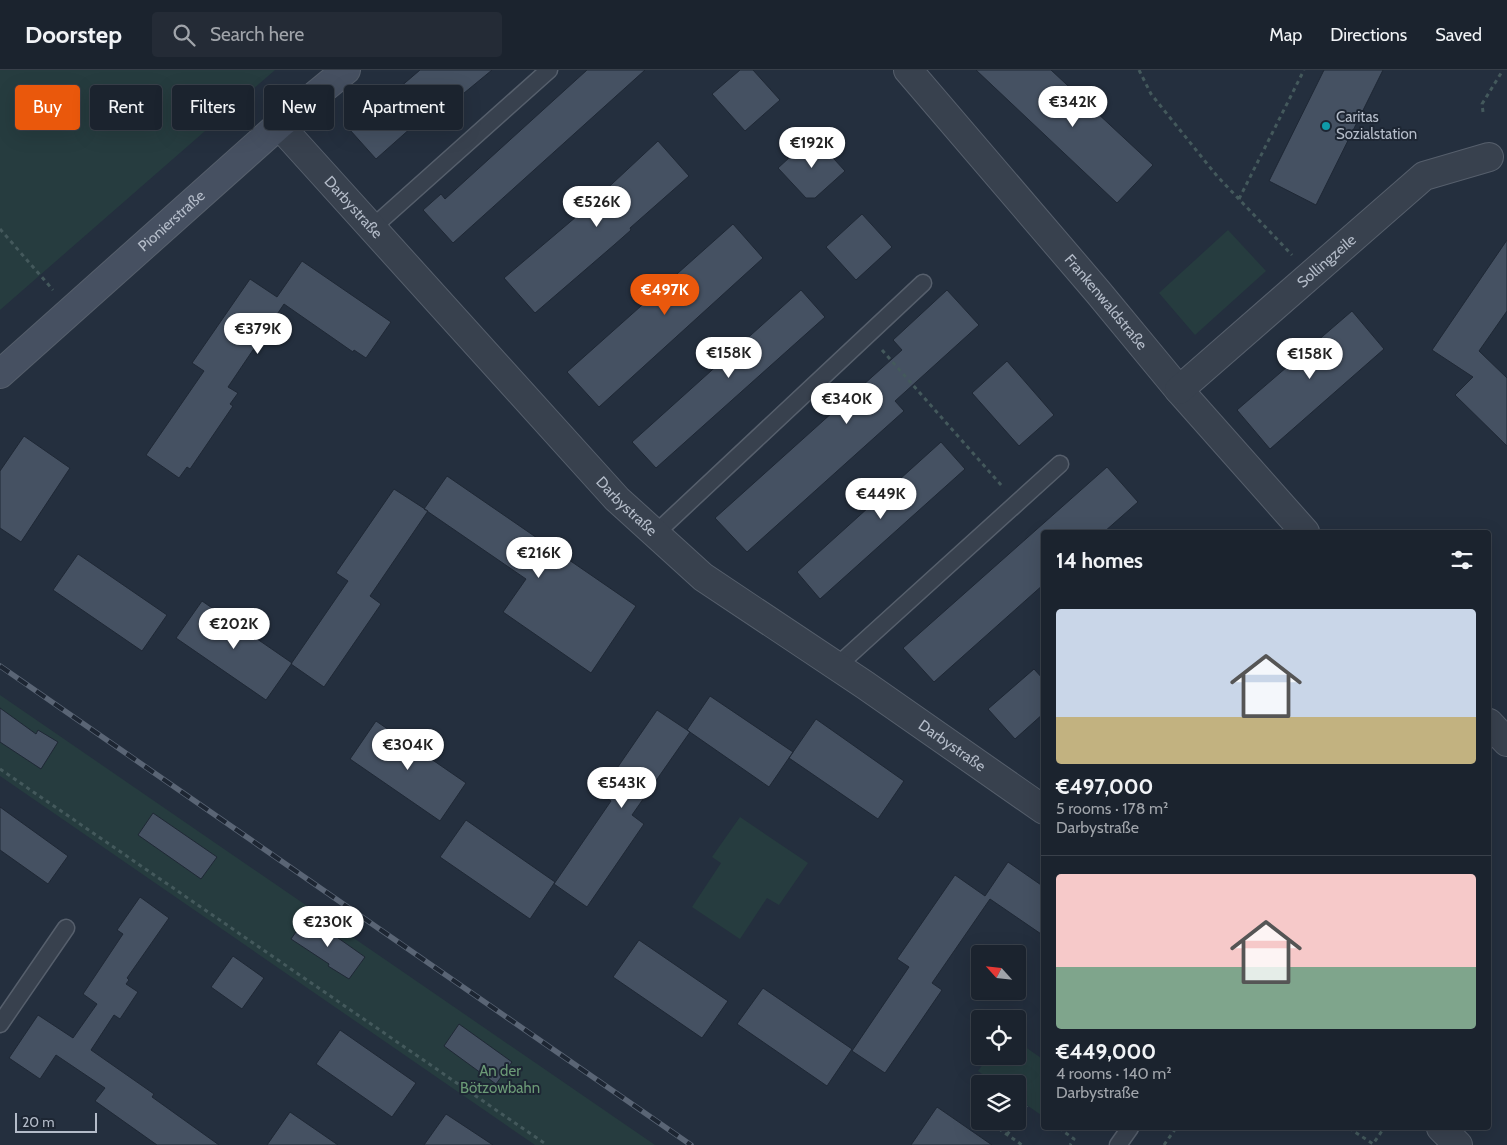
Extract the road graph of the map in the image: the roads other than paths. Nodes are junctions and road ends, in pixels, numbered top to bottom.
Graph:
1 (346, 70) edge
2 (549, 70) edge
3 (908, 70) edge
4 (328, 85) edge
5 (273, 130) edge
6 (284, 130) edge
7 (1489, 157) dead end
8 (372, 228) junction
9 (923, 283) dead end
10 (0, 374) edge
11 (1179, 390) junction
12 (1060, 464) dead end
13 (1303, 530) edge
14 (656, 533) junction
15 (837, 666) junction
16 (1491, 725) edge
17 (1507, 742) edge
18 (1041, 808) edge
19 (66, 928) dead end
20 (0, 1024) edge
21 (1129, 1130) edge
22 (1443, 1130) edge
23 (1118, 1145) edge
24 (1458, 1145) edge

1 - 4 street, Pionierstraße
2 - 8 lane
3 - 11 street, Frankenwaldstraße
5 - 10 street, Pionierstraße
6 - 8 street, Darbystraße
7 - 11 street, Sollingzeile
8 - 14 street, Darbystraße
9 - 14 lane
11 - 13 street, Frankenwaldstraße
12 - 15 lane
14 - 15 street, Darbystraße
15 - 18 street, Darbystraße
16 - 17 street
19 - 20 lane
21 - 23 lane
22 - 24 street

